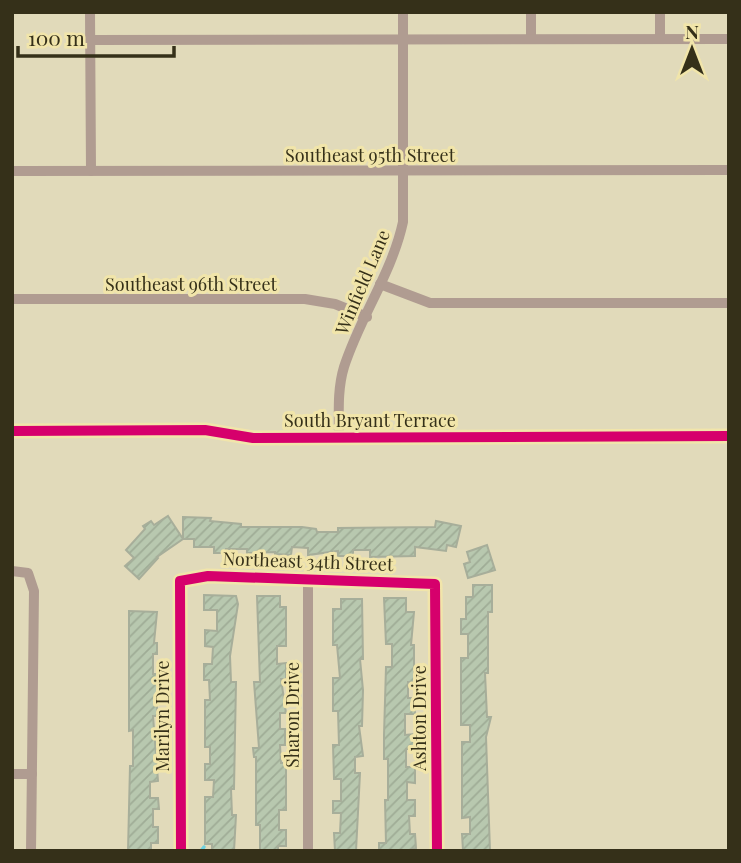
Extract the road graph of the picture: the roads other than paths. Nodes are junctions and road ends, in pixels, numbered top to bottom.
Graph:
1 (90, 12) edge
2 (403, 12) edge
3 (531, 12) edge
4 (660, 12) edge
5 (403, 39) junction
6 (531, 39) junction
7 (660, 39) junction
8 (729, 39) edge
9 (90, 40) junction
10 (404, 170) junction
11 (729, 170) edge
12 (12, 171) edge
13 (91, 171) junction
14 (380, 284) junction
15 (12, 299) edge
16 (729, 303) edge
17 (367, 317) junction
18 (12, 431) edge
19 (729, 436) edge
20 (339, 437) junction
21 (12, 571) edge
22 (308, 579) junction
23 (180, 580) joint
24 (436, 584) joint
25 (12, 774) edge
26 (32, 774) junction
27 (31, 851) edge
28 (181, 851) edge
29 (308, 851) edge
30 (437, 851) edge

1 - 9 street
2 - 5 street, Winfield Lane
3 - 6 street
4 - 7 street
5 - 6 street
5 - 9 street
5 - 10 street, Winfield Lane
6 - 7 street
7 - 8 street
9 - 13 street
10 - 11 street, Southeast 95th Street
10 - 13 street, Southeast 95th Street
10 - 14 street, Winfield Lane
12 - 13 street, Southeast 95th Street
14 - 16 street
14 - 17 street, Winfield Lane
15 - 17 street, Southeast 96th Street
17 - 20 street, Winfield Lane
18 - 20 street, South Bryant Terrace
19 - 20 street, South Bryant Terrace
21 - 26 street
22 - 23 street, Northeast 34th Street
22 - 24 street, Northeast 34th Street
22 - 29 street, Sharon Drive
23 - 28 street, Marilyn Drive
24 - 30 street, Ashton Drive
25 - 26 street
26 - 27 street

